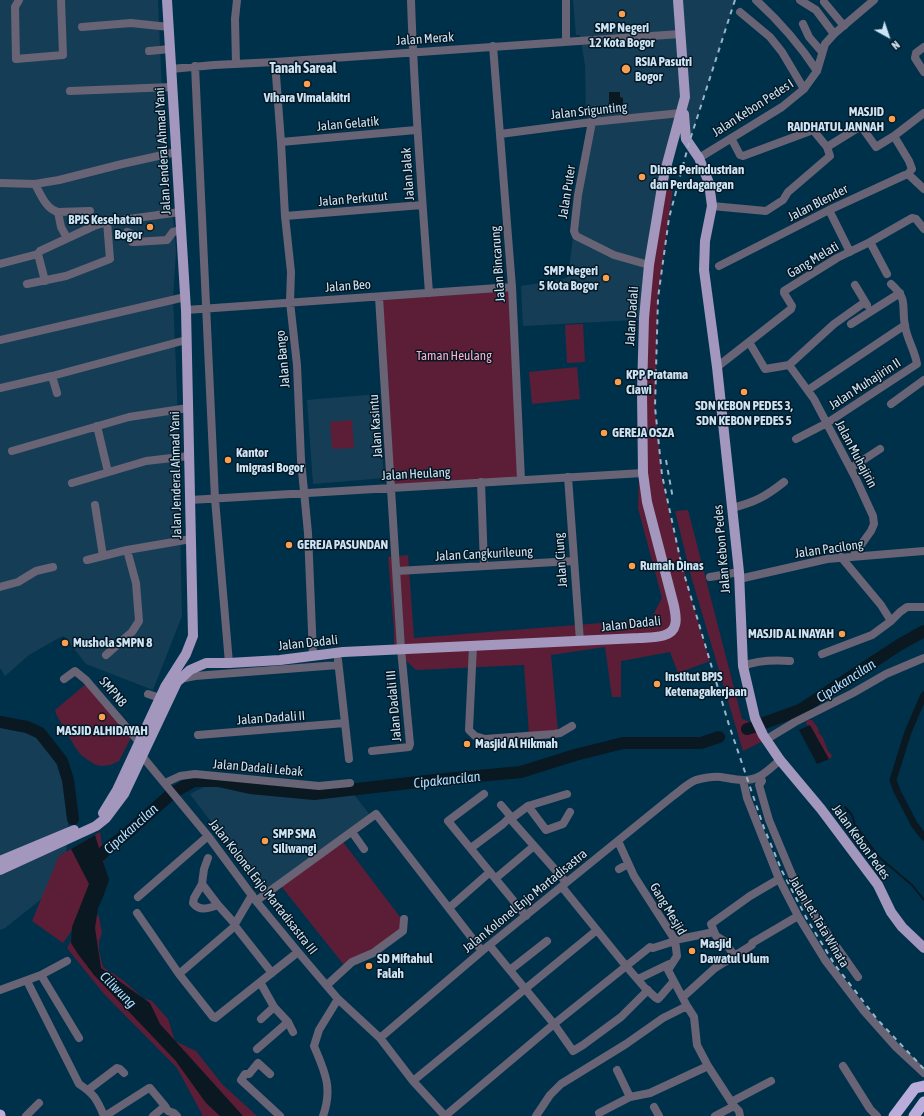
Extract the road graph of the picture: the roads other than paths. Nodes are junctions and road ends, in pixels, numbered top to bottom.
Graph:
1 (19, 0) edge
2 (61, 0) edge
3 (167, 0) edge
4 (237, 0) edge
5 (411, 0) edge
6 (566, 0) edge
7 (678, 0) edge
8 (756, 0) edge
9 (800, 0) edge
10 (874, 0) edge
11 (824, 2) dead end
12 (740, 12) dead end
13 (803, 24) dead end
14 (844, 26) junction
15 (82, 27) dead end
16 (169, 27) junction
17 (680, 34) junction
18 (834, 34) junction
19 (566, 42) junction
20 (493, 46) junction
21 (924, 46) edge
22 (170, 49) junction
23 (149, 51) dead end
24 (412, 52) junction
25 (822, 52) junction
26 (275, 62) junction
27 (236, 64) junction
28 (195, 66) junction
29 (172, 69) junction
30 (816, 71) junction
31 (924, 72) edge
32 (172, 87) junction
33 (804, 89) junction
34 (70, 91) dead end
35 (685, 97) junction
36 (682, 113) junction
37 (924, 113) edge
38 (592, 122) junction
39 (416, 130) junction
40 (500, 134) junction
41 (894, 136) junction
42 (731, 138) junction
43 (686, 139) junction
44 (281, 142) junction
45 (672, 144) junction
46 (827, 147) junction
47 (176, 152) junction
48 (699, 158) junction
49 (908, 174) junction
50 (0, 183) edge
51 (35, 184) junction
52 (924, 190) edge
53 (422, 205) junction
54 (712, 206) junction
55 (829, 210) junction
56 (90, 211) dead end
57 (58, 212) junction
58 (180, 212) junction
59 (285, 216) junction
60 (107, 222) junction
61 (924, 229) edge
62 (181, 230) junction
63 (128, 232) dead end
64 (67, 238) junction
65 (870, 242) junction
66 (850, 252) junction
67 (38, 254) junction
68 (0, 264) edge
69 (646, 264) junction
70 (704, 270) junction
71 (887, 274) dead end
72 (45, 281) junction
73 (27, 284) dead end
74 (891, 284) dead end
75 (855, 285) dead end
76 (512, 288) junction
77 (429, 293) junction
78 (900, 293) junction
79 (185, 297) junction
80 (379, 297) junction
81 (290, 302) junction
82 (865, 302) junction
83 (206, 308) junction
84 (186, 310) junction
85 (871, 311) junction
86 (851, 324) dead end
87 (905, 325) junction
88 (0, 340) edge
89 (186, 340) junction
90 (749, 342) junction
91 (789, 365) junction
92 (717, 367) junction
93 (52, 376) junction
94 (924, 380) edge
95 (0, 388) edge
96 (808, 390) junction
97 (57, 393) dead end
98 (891, 404) dead end
99 (188, 408) junction
100 (826, 423) junction
101 (97, 426) junction
102 (796, 439) dead end
103 (880, 449) dead end
104 (12, 451) dead end
105 (189, 456) junction
106 (851, 468) junction
107 (108, 472) junction
108 (643, 473) junction
109 (568, 477) junction
110 (521, 480) junction
111 (481, 482) junction
112 (784, 482) dead end
113 (72, 483) dead end
114 (392, 487) junction
115 (305, 492) junction
116 (215, 499) junction
117 (190, 500) junction
118 (95, 505) dead end
119 (732, 508) junction
120 (191, 539) junction
121 (127, 550) junction
122 (924, 551) edge
123 (103, 556) junction
124 (854, 556) junction
125 (841, 557) junction
126 (87, 560) dead end
127 (573, 561) junction
128 (484, 566) junction
129 (53, 567) dead end
130 (397, 571) junction
131 (739, 575) junction
132 (710, 577) dead end
133 (0, 587) edge
134 (924, 607) edge
135 (891, 621) junction
136 (193, 636) junction
137 (580, 641) junction
138 (473, 646) junction
139 (401, 649) junction
140 (337, 654) junction
141 (822, 654) dead end
142 (106, 655) dead end
143 (313, 655) junction
144 (924, 658) edge
145 (246, 661) junction
146 (790, 661) dead end
147 (206, 663) junction
148 (225, 663) junction
149 (282, 664) junction
150 (338, 665) junction
151 (743, 666) junction
152 (248, 672) junction
153 (223, 674) junction
154 (64, 678) dead end
155 (178, 681) junction
156 (148, 694) dead end
157 (160, 698) junction
158 (345, 723) junction
159 (572, 726) dead end
160 (198, 735) dead end
161 (767, 739) junction
162 (139, 742) junction
163 (372, 751) dead end
164 (142, 756) junction
165 (349, 759) dead end
166 (780, 760) junction
167 (760, 776) junction
168 (743, 780) junction
169 (165, 783) junction
170 (350, 783) dead end
171 (121, 792) junction
172 (484, 794) dead end
173 (567, 794) dead end
174 (501, 806) dead end
175 (528, 806) junction
176 (570, 812) dead end
177 (511, 818) junction
178 (352, 832) junction
179 (208, 836) junction
180 (61, 839) junction
181 (618, 841) junction
182 (534, 846) junction
183 (470, 848) junction
184 (364, 849) dead end
185 (208, 858) dead end
186 (0, 861) edge
187 (628, 864) junction
188 (619, 868) dead end
189 (0, 870) edge
190 (490, 872) junction
191 (496, 878) junction
192 (779, 879) junction
193 (202, 884) junction
194 (564, 885) junction
195 (138, 897) dead end
196 (254, 898) junction
197 (218, 905) junction
198 (449, 908) junction
199 (137, 913) dead end
200 (526, 916) junction
201 (798, 916) junction
202 (404, 919) dead end
203 (235, 925) junction
204 (597, 930) junction
205 (714, 932) junction
206 (675, 940) junction
207 (547, 941) dead end
208 (490, 946) junction
209 (924, 948) edge
210 (482, 951) junction
211 (298, 952) junction
212 (734, 955) junction
213 (67, 961) dead end
214 (671, 965) junction
215 (626, 966) junction
216 (510, 970) junction
217 (272, 973) junction
218 (179, 974) junction
219 (40, 975) junction
220 (858, 978) dead end
221 (638, 979) junction
222 (27, 981) junction
223 (260, 982) junction
224 (673, 982) junction
225 (327, 985) junction
226 (0, 990) edge
227 (525, 990) junction
228 (648, 990) junction
229 (683, 997) junction
230 (338, 999) junction
231 (687, 1006) junction
232 (274, 1007) junction
233 (261, 1019) dead end
234 (288, 1022) junction
235 (554, 1024) junction
236 (293, 1032) dead end
237 (79, 1038) dead end
238 (380, 1038) junction
239 (257, 1049) dead end
240 (708, 1066) junction
241 (843, 1066) dead end
242 (617, 1070) dead end
243 (924, 1073) edge
244 (124, 1074) dead end
245 (270, 1074) dead end
246 (924, 1076) edge
247 (413, 1081) junction
248 (771, 1081) dead end
249 (88, 1090) junction
250 (921, 1092) edge
251 (630, 1097) junction
252 (39, 1103) dead end
253 (732, 1104) junction
254 (165, 1106) junction
255 (654, 1107) dead end
256 (599, 1113) dead end
257 (924, 1114) edge
258 (26, 1116) edge
259 (104, 1116) edge
260 (153, 1116) edge
261 (177, 1116) edge
262 (280, 1116) edge
263 (323, 1116) edge
264 (445, 1116) edge
265 (536, 1116) edge
266 (660, 1116) edge
267 (715, 1116) edge
268 (740, 1116) edge
269 (877, 1116) edge
270 (894, 1116) edge
271 (902, 1116) edge
272 (914, 1116) edge
273 (922, 1116) edge

1 - 2 street
3 - 16 main road, Jalan Jenderal Ahmad Yani
4 - 27 street
5 - 24 street, Jalan Jalak
6 - 19 street
7 - 17 main road
8 - 30 street
9 - 18 street
10 - 14 street, Jalan Kebon Pedes I
11 - 14 street
12 - 33 street
13 - 25 street
14 - 18 street, Jalan Kebon Pedes I
15 - 16 street
16 - 22 main road, Jalan Jenderal Ahmad Yani
17 - 19 street, Jalan Merak
17 - 35 main road
18 - 25 street, Jalan Kebon Pedes I
19 - 20 street, Jalan Merak
20 - 24 street, Jalan Merak
20 - 40 street, Jalan Bincarung
21 - 31 street
22 - 23 street
22 - 29 main road, Jalan Jenderal Ahmad Yani
24 - 26 street, Jalan Merak
24 - 39 street, Jalan Jalak
25 - 30 street, Jalan Kebon Pedes I
26 - 27 street, Jalan Merak
26 - 44 street, Jalan Bango
27 - 28 street, Jalan Merak
28 - 29 street, Jalan Merak
28 - 83 street
29 - 32 main road, Jalan Jenderal Ahmad Yani
30 - 33 street, Jalan Kebon Pedes I
32 - 34 street
32 - 47 main road, Jalan Jenderal Ahmad Yani
33 - 42 street, Jalan Kebon Pedes I
35 - 36 main road, Jalan Dadali
35 - 43 main road, Jalan Kebon Pedes
36 - 38 street, Jalan Srigunting
36 - 45 main road, Jalan Dadali
37 - 41 street
38 - 40 street, Jalan Srigunting
38 - 69 street, Jalan Puter
39 - 44 street, Jalan Gelatik
39 - 53 street, Jalan Jalak
40 - 76 street, Jalan Bincarung
41 - 46 street
41 - 49 street
42 - 46 street
42 - 48 street, Jalan Kebon Pedes I
43 - 45 main road
43 - 48 main road, Jalan Kebon Pedes
44 - 59 street, Jalan Bango
45 - 69 main road, Jalan Dadali
46 - 54 street
47 - 51 street
47 - 58 main road, Jalan Jenderal Ahmad Yani
48 - 54 main road, Jalan Kebon Pedes
49 - 52 street
49 - 55 street, Jalan Blender
50 - 51 street
51 - 57 street
53 - 59 street, Jalan Perkutut
53 - 77 street, Jalan Jalak
54 - 70 main road, Jalan Kebon Pedes
55 - 66 street
55 - 70 street, Jalan Blender
56 - 57 street
57 - 64 street
58 - 60 street
58 - 62 main road, Jalan Jenderal Ahmad Yani
59 - 81 street, Jalan Bango
60 - 64 street
60 - 72 street
61 - 65 street, Gang Melati
62 - 63 street
62 - 79 main road, Jalan Jenderal Ahmad Yani
64 - 67 street
65 - 66 street, Gang Melati
65 - 71 street
66 - 90 street, Gang Melati
67 - 68 street
67 - 72 street
69 - 108 main road, Jalan Dadali
70 - 92 main road, Jalan Kebon Pedes
72 - 73 street
74 - 78 street
75 - 82 street
76 - 77 street, Jalan Beo
76 - 110 street, Jalan Bincarung
77 - 80 street, Jalan Beo
78 - 85 street
78 - 87 street
79 - 84 main road, Jalan Jenderal Ahmad Yani
79 - 88 street
80 - 81 street, Jalan Beo
80 - 114 street, Jalan Kasintu
81 - 83 street, Jalan Beo
81 - 115 street, Jalan Bango
82 - 85 street
82 - 91 street
83 - 84 street, Jalan Beo
83 - 116 street
84 - 89 main road, Jalan Jenderal Ahmad Yani
85 - 86 street
87 - 96 street
87 - 100 street, Jalan Muhajirin II
89 - 93 street
89 - 99 main road, Jalan Jenderal Ahmad Yani
90 - 91 street
90 - 92 street, Gang Melati
91 - 96 street, Jalan Muhajirin
92 - 119 main road, Jalan Kebon Pedes
93 - 95 street
93 - 97 street
94 - 98 street
96 - 100 street, Jalan Muhajirin
99 - 101 street
99 - 105 main road, Jalan Jenderal Ahmad Yani
100 - 102 street, Jalan Muhajirin II
100 - 106 street, Jalan Muhajirin
101 - 104 street
101 - 107 street
103 - 106 street
105 - 107 street
105 - 117 main road, Jalan Jenderal Ahmad Yani
106 - 124 street, Jalan Muhajirin
107 - 113 street
108 - 109 street, Jalan Heulang
108 - 137 main road, Jalan Dadali
109 - 110 street, Jalan Heulang
109 - 127 street, Jalan Ciung
110 - 111 street, Jalan Heulang
111 - 114 street, Jalan Heulang
111 - 128 street
112 - 119 street
114 - 115 street, Jalan Heulang
114 - 130 street, Jalan Kasintu
115 - 116 street, Jalan Heulang
115 - 143 street, Jalan Bango
116 - 117 street, Jalan Heulang
116 - 148 street
117 - 120 main road, Jalan Jenderal Ahmad Yani
118 - 123 street
119 - 131 main road, Jalan Kebon Pedes
120 - 121 street
120 - 136 main road, Jalan Jenderal Ahmad Yani
121 - 123 street
121 - 142 street
122 - 124 street, Jalan Pacilong
123 - 126 street
124 - 125 street, Jalan Pacilong
125 - 131 street, Jalan Pacilong
125 - 135 street
127 - 128 street, Jalan Cangkurileung
127 - 137 street, Jalan Ciung
128 - 130 street, Jalan Cangkurileung
129 - 133 street
130 - 139 street, Jalan Kasintu
131 - 132 street, Jalan Pacilong
131 - 151 main road, Jalan Kebon Pedes
134 - 135 street
135 - 141 street
136 - 147 main road
136 - 157 main road, Jalan Jenderal Ahmad Yani
137 - 138 main road, Jalan Dadali
138 - 139 main road, Jalan Dadali
138 - 159 street
139 - 140 main road, Jalan Dadali
139 - 163 street, Jalan Dadali III
140 - 143 main road, Jalan Dadali
140 - 150 street
143 - 149 main road, Jalan Dadali
144 - 161 street
145 - 148 main road, Jalan Dadali
145 - 149 main road, Jalan Dadali
145 - 152 street
146 - 151 street
147 - 148 main road, Jalan Dadali
147 - 155 main road, Jalan Dadali
148 - 153 street
149 - 150 street
149 - 152 street
150 - 158 street
151 - 161 main road, Jalan Kebon Pedes
152 - 153 street
153 - 155 street
154 - 162 street, SMPN8
155 - 164 main road, Jalan Jenderal Ahmad Yani
156 - 157 street
157 - 162 main road, Jalan Jenderal Ahmad Yani
158 - 160 street, Jalan Dadali II
158 - 165 street
161 - 166 main road, Jalan Kebon Pedes
162 - 164 street, Jalan Kolonel Enjo Martadisastra III
162 - 171 main road, Jalan Jenderal Ahmad Yani
164 - 169 street, Jalan Kolonel Enjo Martadisastra III
164 - 171 main road, Jalan Jenderal Ahmad Yani
166 - 167 street, Jalan Kolonel Enjo Martadisastra
166 - 209 main road, Jalan Kebon Pedes
167 - 168 street, Jalan Kolonel Enjo Martadisastra
167 - 220 street
168 - 181 street, Jalan Kolonel Enjo Martadisastra
168 - 192 street, Jalan Let. Tata Winata
169 - 170 street, Jalan Dadali Lebak
169 - 179 street, Jalan Kolonel Enjo Martadisastra III
171 - 180 main road, Jalan Jenderal Ahmad Yani
172 - 183 street
173 - 175 street
174 - 177 street
175 - 176 street
175 - 177 street
177 - 182 street
177 - 183 street
178 - 184 street
178 - 196 street
178 - 198 street
179 - 195 street
179 - 196 street, Jalan Kolonel Enjo Martadisastra III
180 - 186 main road, Jalan Jenderal Ahmad Yani
180 - 189 main road, Jalan Jenderal Ahmad Yani
181 - 187 street, Gang Mesjid
181 - 194 street, Jalan Kolonel Enjo Martadisastra
182 - 191 street
182 - 194 street
183 - 190 street
185 - 193 street
187 - 188 street
187 - 206 street, Gang Mesjid
190 - 191 street
190 - 198 street
191 - 200 street
192 - 201 street, Jalan Let. Tata Winata
192 - 205 street
193 - 197 street
193 - 197 street
194 - 200 street, Jalan Kolonel Enjo Martadisastra
194 - 204 street
196 - 203 street
196 - 211 street, Jalan Kolonel Enjo Martadisastra III
197 - 203 street
198 - 210 street
199 - 218 street
200 - 208 street, Jalan Kolonel Enjo Martadisastra
201 - 212 street
201 - 243 street, Jalan Let. Tata Winata
202 - 225 street
203 - 217 street
203 - 218 street
204 - 215 street
204 - 227 street
205 - 206 street
205 - 212 street
206 - 214 street, Gang Mesjid
206 - 215 street
207 - 216 street
208 - 210 street, Jalan Kolonel Enjo Martadisastra
208 - 216 street
210 - 238 street, Jalan Kolonel Enjo Martadisastra
211 - 217 street
211 - 225 street, Jalan Kolonel Enjo Martadisastra III
212 - 229 street
213 - 219 street
214 - 221 street
214 - 224 street, Gang Mesjid
215 - 221 street
215 - 235 street
216 - 227 street
217 - 223 street
218 - 223 street
219 - 222 street
219 - 237 street
221 - 228 street
222 - 226 street
222 - 249 street
223 - 232 street
224 - 228 street
224 - 229 street, Gang Mesjid
225 - 230 street, Jalan Kolonel Enjo Martadisastra III
227 - 235 street
227 - 247 street
228 - 235 street
229 - 231 street, Gang Mesjid
230 - 238 street, Jalan Kolonel Enjo Martadisastra III
230 - 263 street
231 - 240 street, Gang Mesjid
231 - 265 street
232 - 233 street
232 - 234 street
234 - 236 street
234 - 239 street
235 - 264 street
238 - 247 street
240 - 251 street
240 - 253 street, Gang Mesjid
241 - 269 street
242 - 251 street
244 - 249 street
245 - 262 street
246 - 250 street
247 - 264 street
248 - 253 street
249 - 259 street
250 - 270 highway
250 - 271 highway
250 - 272 highway
251 - 256 street
252 - 258 street
253 - 267 street
253 - 268 street, Gang Mesjid
254 - 259 street
254 - 260 street
254 - 261 street
255 - 266 street
257 - 273 highway

